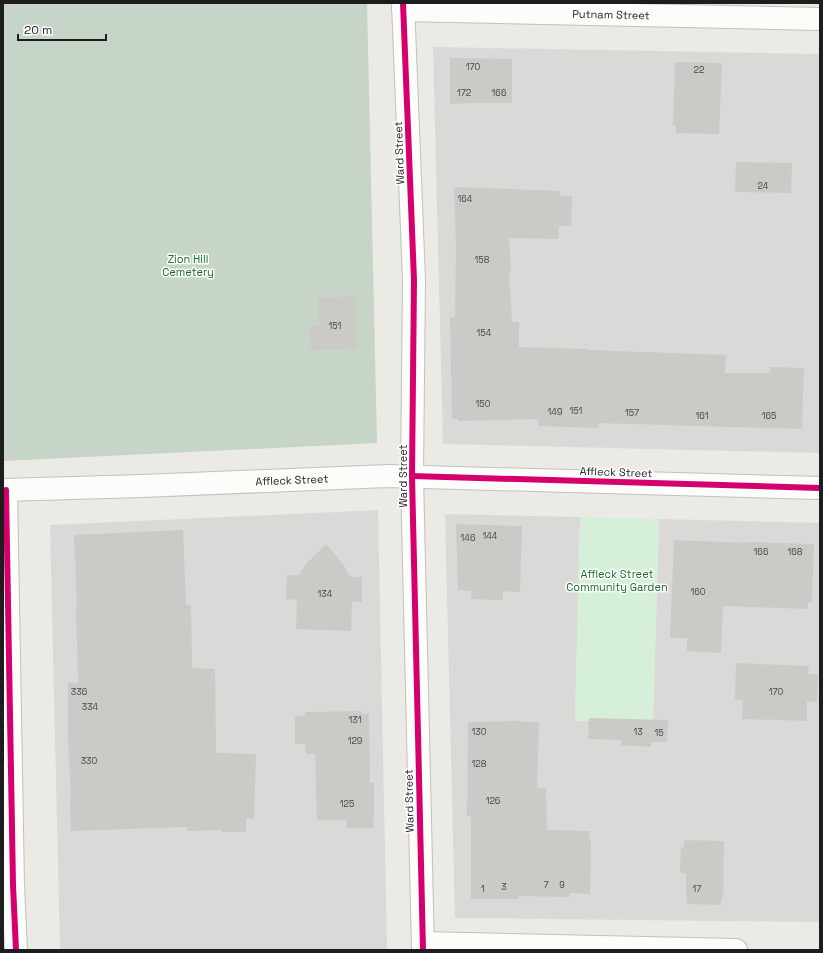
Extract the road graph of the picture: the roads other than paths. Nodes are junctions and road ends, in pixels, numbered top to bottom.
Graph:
1 (403, 6) edge
2 (820, 19) edge
3 (412, 476) junction
4 (820, 488) edge
5 (5, 490) edge
6 (423, 946) edge
7 (16, 950) edge
8 (736, 950) edge

1 - 2 street, Putnam Street
1 - 3 street, Ward Street
3 - 4 street, Affleck Street
3 - 5 street, Affleck Street
3 - 6 street, Ward Street
5 - 7 street
6 - 8 street

